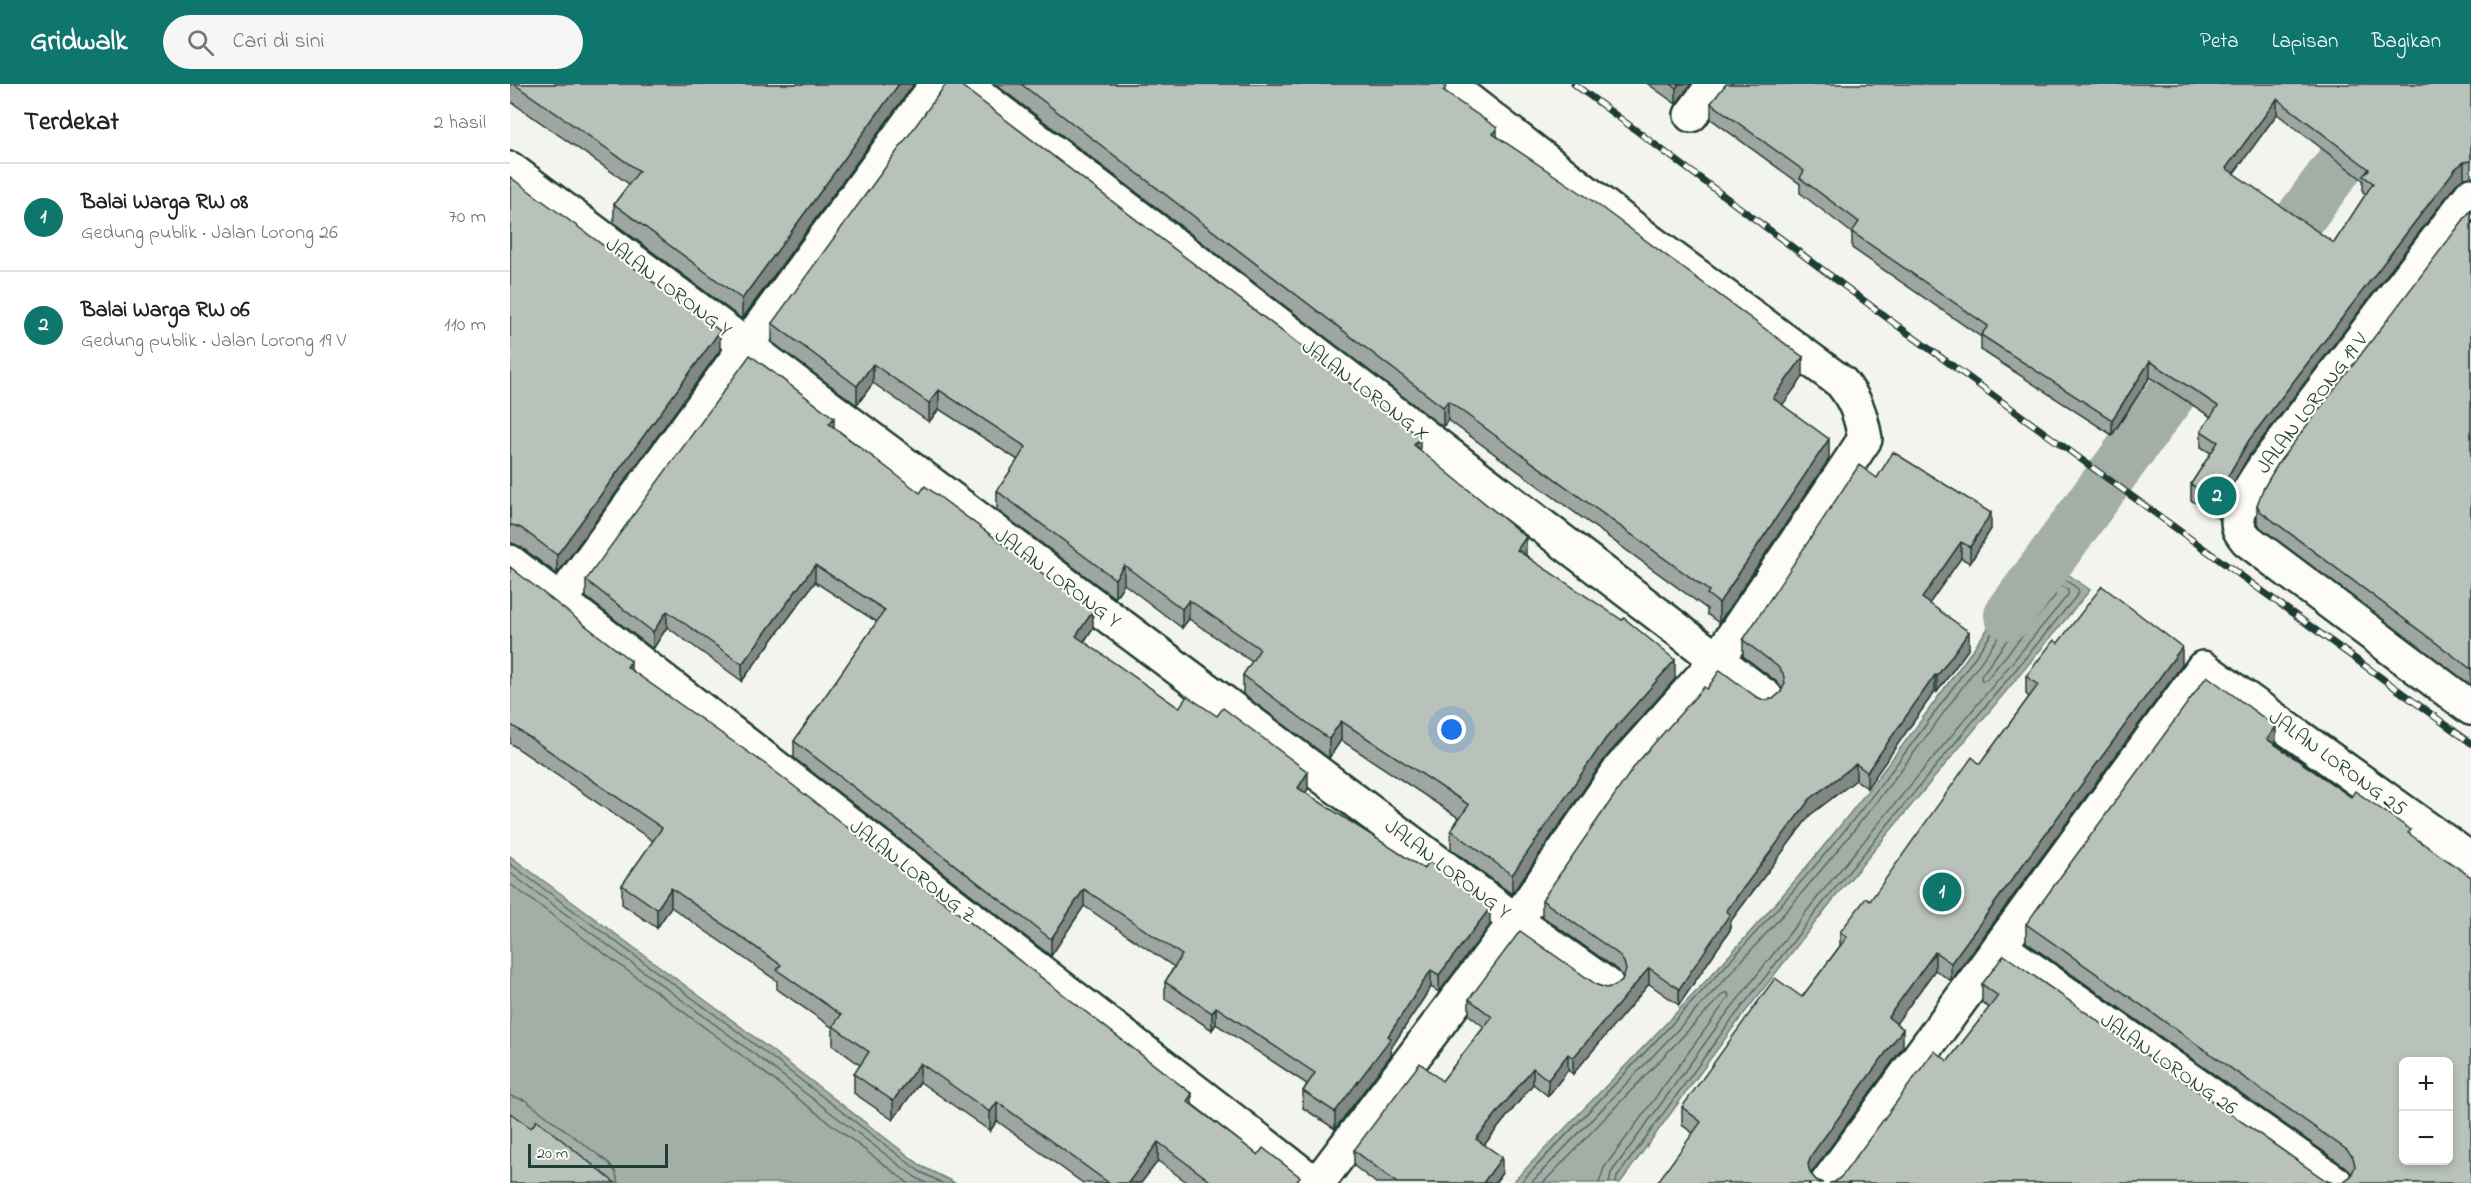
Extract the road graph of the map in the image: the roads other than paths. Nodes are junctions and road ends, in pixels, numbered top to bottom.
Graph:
1 (937, 84) edge
2 (964, 84) edge
3 (1446, 84) edge
4 (1714, 84) edge
5 (1691, 115) dead end
6 (510, 170) edge
7 (2471, 195) edge
8 (745, 346) junction
9 (510, 562) edge
10 (561, 600) junction
11 (1717, 660) junction
12 (1766, 697) edge
13 (2471, 708) edge
14 (2471, 860) edge
15 (1516, 921) junction
16 (2000, 947) junction
17 (1607, 985) edge
18 (1316, 1183) edge
19 (1827, 1183) edge
20 (2336, 1183) edge

1 - 8 street
2 - 11 street, JALAN LORONG X
3 - 11 street
4 - 5 street
6 - 8 street, JALAN LORONG Y
7 - 13 street, JALAN LORONG 19 V
8 - 10 street
8 - 15 street, JALAN LORONG Y
9 - 10 street, JALAN LORONG Z
10 - 18 street, JALAN LORONG Z
11 - 12 street, JALAN LORONG X
11 - 15 street
14 - 16 street, JALAN LORONG 25
15 - 17 street, JALAN LORONG Y
15 - 18 street
16 - 19 street
16 - 20 street, JALAN LORONG 26

